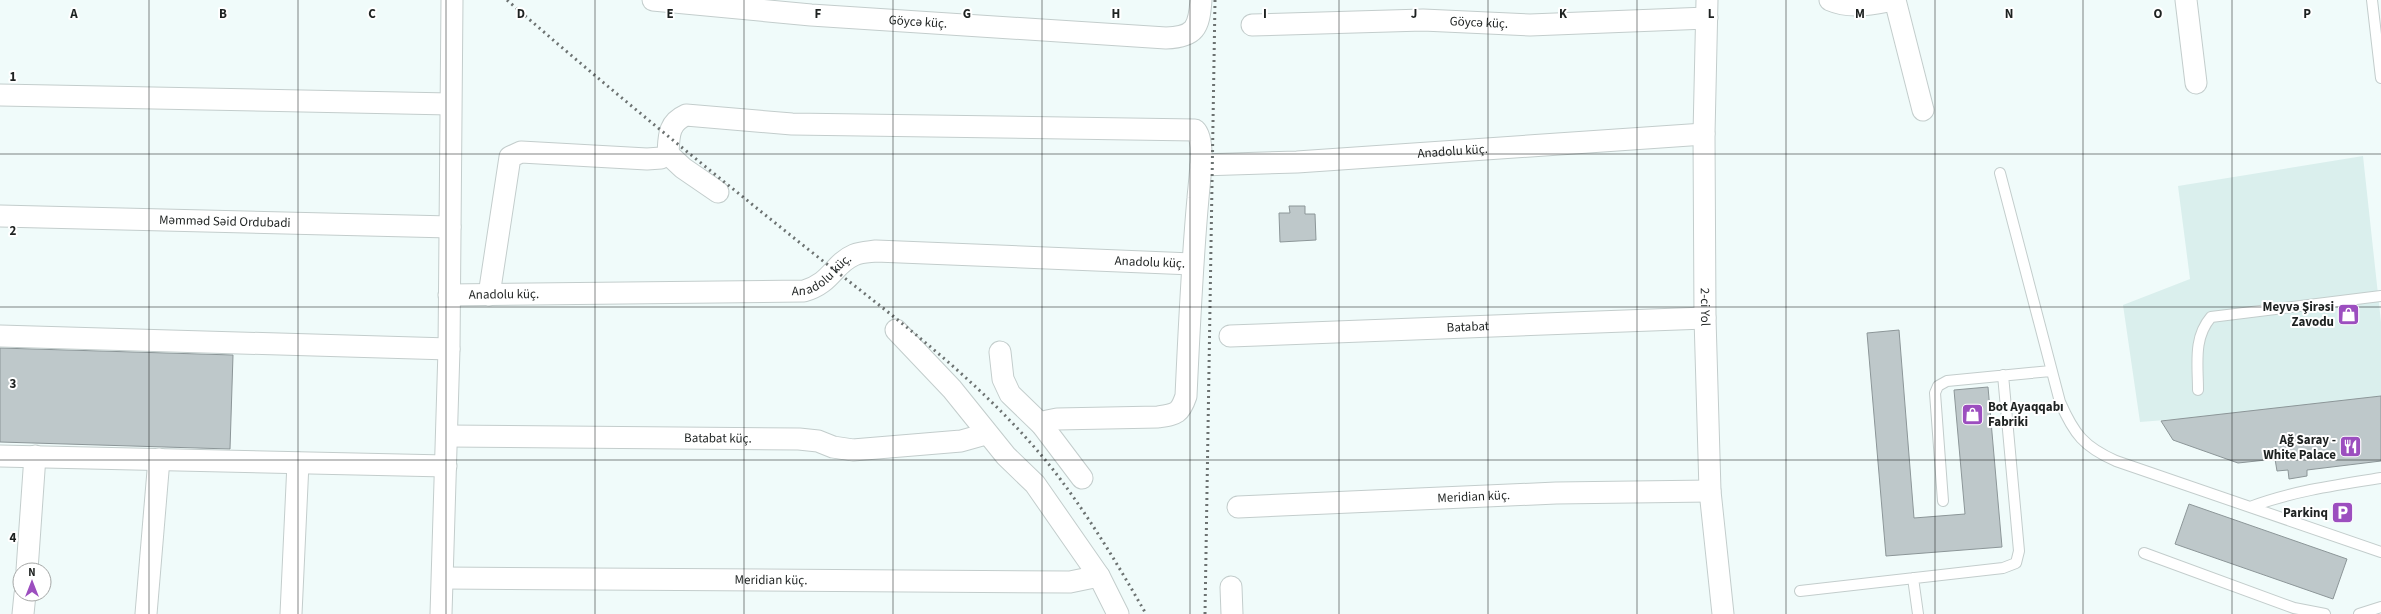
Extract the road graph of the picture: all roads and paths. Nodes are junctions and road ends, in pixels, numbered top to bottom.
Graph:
1 (452, 0) edge
2 (653, 0) edge
3 (1830, 0) edge
4 (1894, 0) edge
5 (2186, 0) edge
6 (2372, 0) edge
7 (1707, 9) edge
8 (1200, 10) edge
9 (1252, 24) dead end
10 (2381, 78) edge
11 (2196, 83) dead end
12 (0, 95) edge
13 (450, 104) junction
14 (1923, 110) dead end
15 (1704, 134) junction
16 (668, 154) junction
17 (1201, 165) junction
18 (2000, 173) dead end
19 (718, 192) dead end
20 (0, 216) edge
21 (450, 227) junction
22 (1192, 264) junction
23 (449, 295) junction
24 (489, 295) junction
25 (2381, 296) edge
26 (1705, 318) junction
27 (896, 330) dead end
28 (0, 336) edge
29 (1230, 336) dead end
30 (449, 349) junction
31 (1000, 352) dead end
32 (2052, 370) junction
33 (2003, 375) junction
34 (2198, 390) dead end
35 (1042, 425) junction
36 (986, 434) junction
37 (447, 436) junction
38 (0, 456) edge
39 (35, 456) junction
40 (159, 459) junction
41 (298, 463) junction
42 (446, 466) junction
43 (1082, 478) dead end
44 (2381, 478) edge
45 (1710, 491) junction
46 (1943, 501) dead end
47 (1238, 507) dead end
48 (2250, 507) junction
49 (2381, 552) edge
50 (2144, 553) dead end
51 (28, 562) edge
52 (1099, 576) junction
53 (443, 578) junction
54 (1913, 578) junction
55 (1231, 587) dead end
56 (1800, 591) dead end
57 (24, 602) edge
58 (2381, 607) edge
59 (23, 614) edge
60 (146, 614) edge
61 (292, 614) edge
62 (441, 614) edge
63 (1118, 614) edge
64 (1232, 614) edge
65 (1723, 614) edge
66 (1918, 614) edge
67 (2325, 614) edge
68 (2359, 614) edge

1 - 13 street
2 - 8 street, Göycə küç.
3 - 4 street
4 - 14 street
5 - 11 street
6 - 10 lane
7 - 9 street, Göycə küç.
7 - 15 street, 2-ci Yol
12 - 13 street
13 - 21 street
15 - 17 street, Anadolu küç.
15 - 26 street, 2-ci Yol
16 - 17 street
16 - 19 street
16 - 24 street
17 - 22 street
18 - 32 lane
20 - 21 street, Məmməd Səid Ordubadi
21 - 23 street
22 - 24 street, Anadolu küç.
22 - 35 street
23 - 24 street, Anadolu küç.
23 - 30 street
25 - 34 lane
26 - 29 street, Batabat
26 - 45 street, 2-ci Yol
27 - 36 street
28 - 30 street
30 - 37 street
31 - 35 street
32 - 33 lane
32 - 48 lane
33 - 46 lane
33 - 54 lane
35 - 43 street
36 - 37 street, Batabat küç.
36 - 52 street
37 - 42 street
38 - 39 street
39 - 40 street
39 - 51 street
40 - 41 street
40 - 60 street
41 - 42 street
41 - 61 street
42 - 53 street
44 - 48 lane
45 - 47 street, Meridian küç.
45 - 65 street, 2-ci Yol
48 - 49 lane
50 - 67 lane
52 - 53 street, Meridian küç.
52 - 63 street
53 - 62 street
54 - 56 lane
54 - 66 lane
55 - 64 street
57 - 59 street
58 - 68 lane

